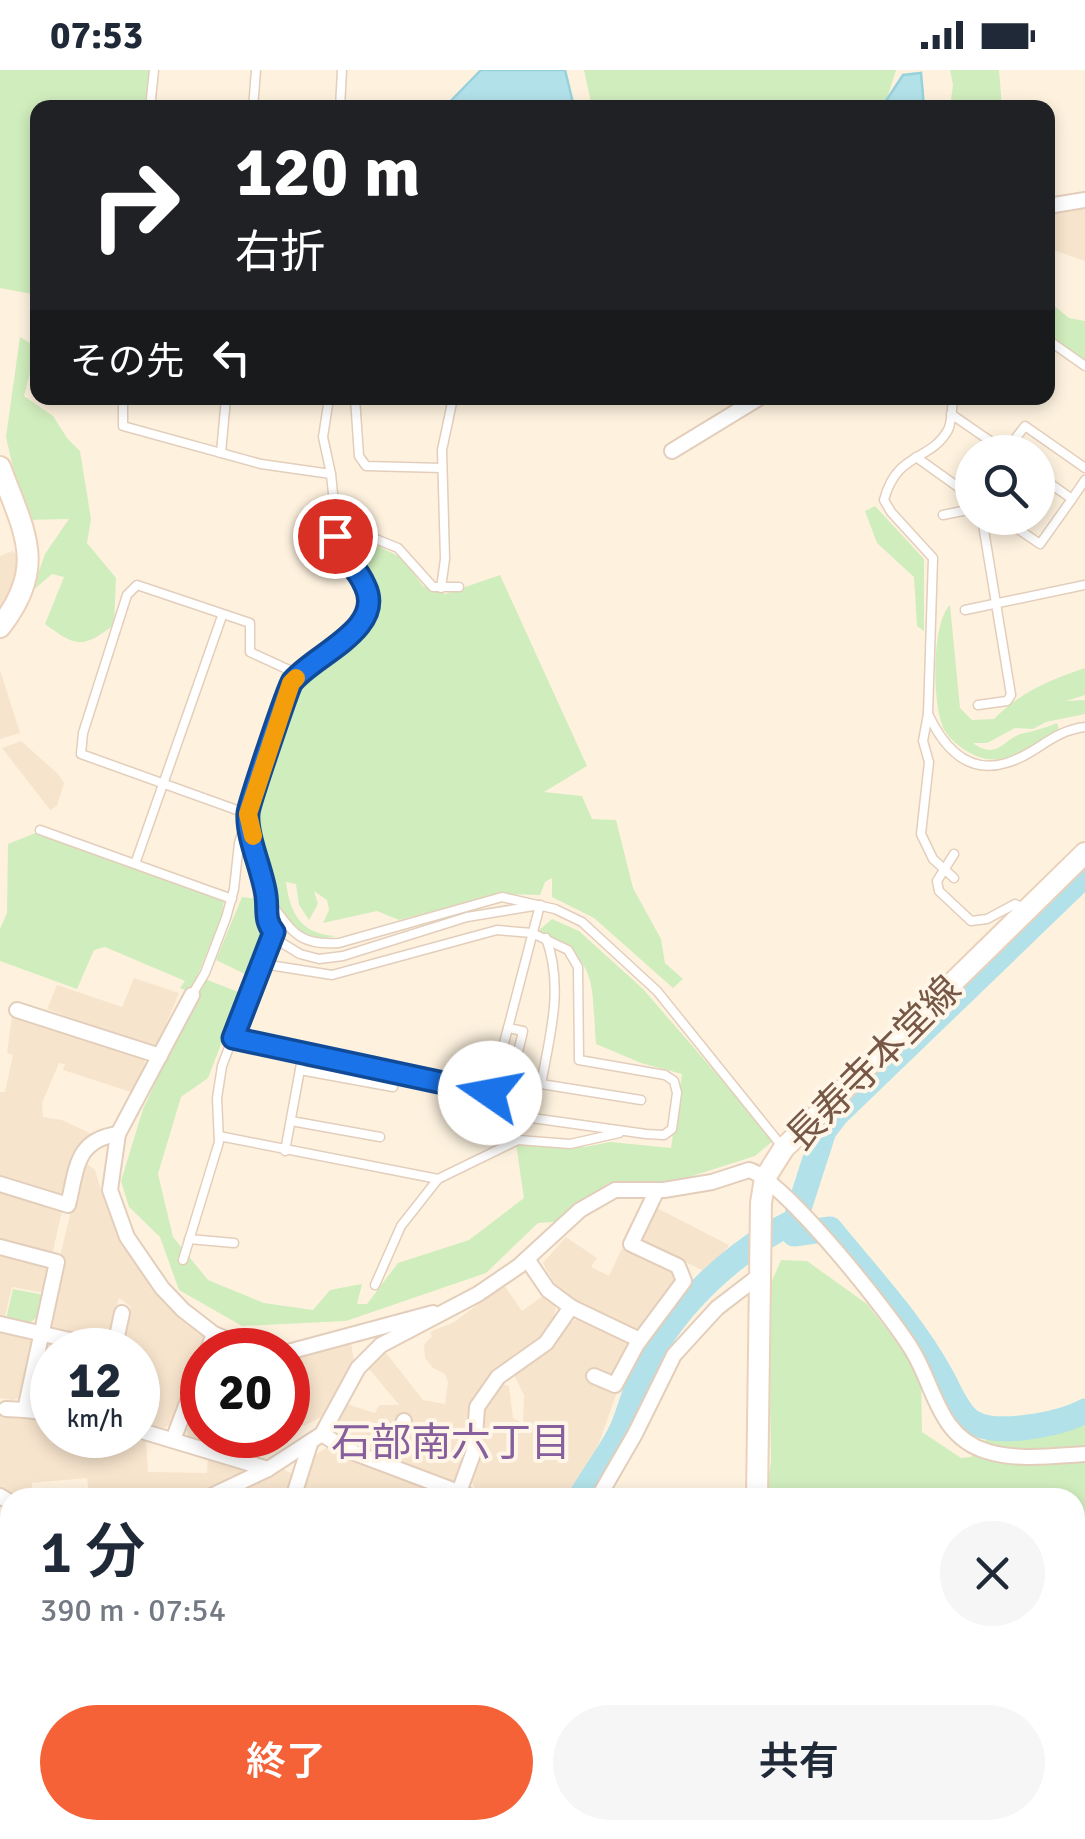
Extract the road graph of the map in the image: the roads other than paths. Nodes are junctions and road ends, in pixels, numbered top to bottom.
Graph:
1 (154, 70) edge
2 (256, 70) edge
3 (342, 70) edge
4 (151, 100) edge
5 (254, 100) edge
6 (340, 100) edge
7 (1085, 200) edge
8 (1055, 205) edge
9 (1055, 345) edge
10 (1085, 366) edge
11 (122, 405) edge
12 (225, 405) edge
13 (328, 405) edge
14 (355, 405) edge
15 (452, 405) edge
16 (748, 405) edge
17 (953, 405) edge
18 (951, 414) junction
19 (981, 435) edge
20 (1018, 435) edge
21 (1038, 435) edge
22 (1055, 447) edge
23 (672, 452) dead end
24 (220, 453) junction
25 (916, 457) junction
26 (0, 467) edge
27 (442, 468) junction
28 (1085, 468) edge
29 (332, 474) junction
30 (1085, 480) edge
31 (955, 485) edge
32 (1055, 487) edge
33 (1072, 499) junction
34 (955, 513) edge
35 (944, 515) dead end
36 (336, 523) junction
37 (1055, 523) edge
38 (985, 535) edge
39 (1027, 535) edge
40 (1046, 535) edge
41 (334, 555) junction
42 (1085, 585) edge
43 (460, 586) dead end
44 (441, 588) junction
45 (996, 603) junction
46 (964, 610) dead end
47 (222, 616) junction
48 (0, 627) edge
49 (300, 675) junction
50 (978, 705) dead end
51 (928, 714) junction
52 (1085, 727) edge
53 (164, 784) junction
54 (248, 814) junction
55 (40, 830) dead end
56 (1085, 853) edge
57 (954, 854) dead end
58 (136, 864) junction
59 (944, 868) junction
60 (954, 878) dead end
61 (266, 898) junction
62 (232, 899) junction
63 (540, 906) junction
64 (1028, 910) junction
65 (274, 932) junction
66 (532, 933) junction
67 (546, 938) junction
68 (263, 964) junction
69 (192, 995) joint
70 (17, 1010) dead end
71 (508, 1028) junction
72 (233, 1038) junction
73 (304, 1053) junction
74 (160, 1056) junction
75 (300, 1070) junction
76 (392, 1088) dead end
77 (641, 1100) dead end
78 (291, 1120) junction
79 (623, 1131) junction
80 (118, 1134) junction
81 (218, 1136) junction
82 (380, 1137) dead end
83 (784, 1148) junction
84 (285, 1150) junction
85 (765, 1178) junction
86 (438, 1179) junction
87 (0, 1184) edge
88 (657, 1190) junction
89 (189, 1239) junction
90 (234, 1243) dead end
91 (0, 1247) edge
92 (528, 1259) junction
93 (183, 1260) dead end
94 (760, 1275) junction
95 (375, 1285) dead end
96 (571, 1307) junction
97 (453, 1308) junction
98 (122, 1313) dead end
99 (0, 1324) edge
100 (42, 1328) edge
101 (118, 1328) edge
102 (206, 1328) edge
103 (30, 1331) edge
104 (640, 1340) junction
105 (310, 1345) edge
106 (594, 1376) dead end
107 (30, 1386) edge
108 (6, 1409) dead end
109 (25, 1410) junction
110 (30, 1411) edge
111 (404, 1420) dead end
112 (180, 1422) edge
113 (160, 1436) edge
114 (316, 1439) junction
115 (173, 1440) junction
116 (1085, 1454) edge
117 (388, 1465) junction
118 (268, 1469) junction
119 (229, 1488) edge
120 (297, 1488) edge
121 (448, 1488) edge
122 (460, 1488) edge
123 (604, 1488) edge
124 (757, 1488) edge

1 - 4 lane
2 - 5 lane
3 - 6 lane
7 - 8 street
9 - 10 lane
11 - 24 lane
12 - 24 lane
13 - 29 lane
14 - 27 lane
15 - 27 lane
16 - 23 street
17 - 18 lane
18 - 19 lane
18 - 25 lane
20 - 21 lane
22 - 28 lane
24 - 29 lane
25 - 31 lane
25 - 51 lane
26 - 48 main road
27 - 44 lane
29 - 36 lane
30 - 33 lane
32 - 33 lane
33 - 37 lane
34 - 35 lane
36 - 41 lane
36 - 41 lane
36 - 44 lane
38 - 45 lane
39 - 40 lane
41 - 49 lane
42 - 45 lane
43 - 44 lane
45 - 46 lane
45 - 50 lane
47 - 49 lane
47 - 53 lane
47 - 53 lane
49 - 54 lane
51 - 52 lane
51 - 59 lane
53 - 54 lane
53 - 58 lane
54 - 61 lane
54 - 62 lane
55 - 58 lane
56 - 64 main road, 長寿寺本堂線
57 - 59 lane
58 - 62 lane
59 - 60 lane
59 - 64 lane
61 - 63 lane
61 - 65 lane
62 - 69 lane
63 - 65 lane
63 - 66 lane
63 - 83 lane
64 - 83 main road, 長寿寺本堂線
65 - 68 lane
66 - 67 lane
66 - 68 lane
66 - 71 lane
67 - 77 lane
67 - 79 lane
68 - 72 lane
69 - 74 street
70 - 74 street
71 - 73 lane
71 - 79 lane
72 - 73 lane
72 - 81 lane
73 - 75 lane
74 - 80 street
75 - 76 lane
75 - 78 lane
78 - 82 lane
78 - 84 lane
79 - 86 lane
80 - 87 street
80 - 102 street
81 - 84 lane
81 - 89 lane
83 - 85 main road, 長寿寺本堂線
84 - 86 lane
85 - 88 street
85 - 94 main road, 長寿寺本堂線
85 - 116 street
86 - 95 lane
88 - 92 street
88 - 104 street
89 - 90 lane
89 - 93 lane
91 - 100 street
92 - 96 street
92 - 97 street
94 - 123 street
94 - 124 main road, 長寿寺本堂線
96 - 104 street
96 - 122 street
97 - 105 street
97 - 114 street
98 - 101 street
99 - 103 street
104 - 106 street
107 - 109 street
108 - 109 street
109 - 110 street
111 - 117 street
112 - 115 street
113 - 115 street
114 - 117 street
114 - 118 street
114 - 120 street
115 - 118 street
117 - 121 street
118 - 119 street

